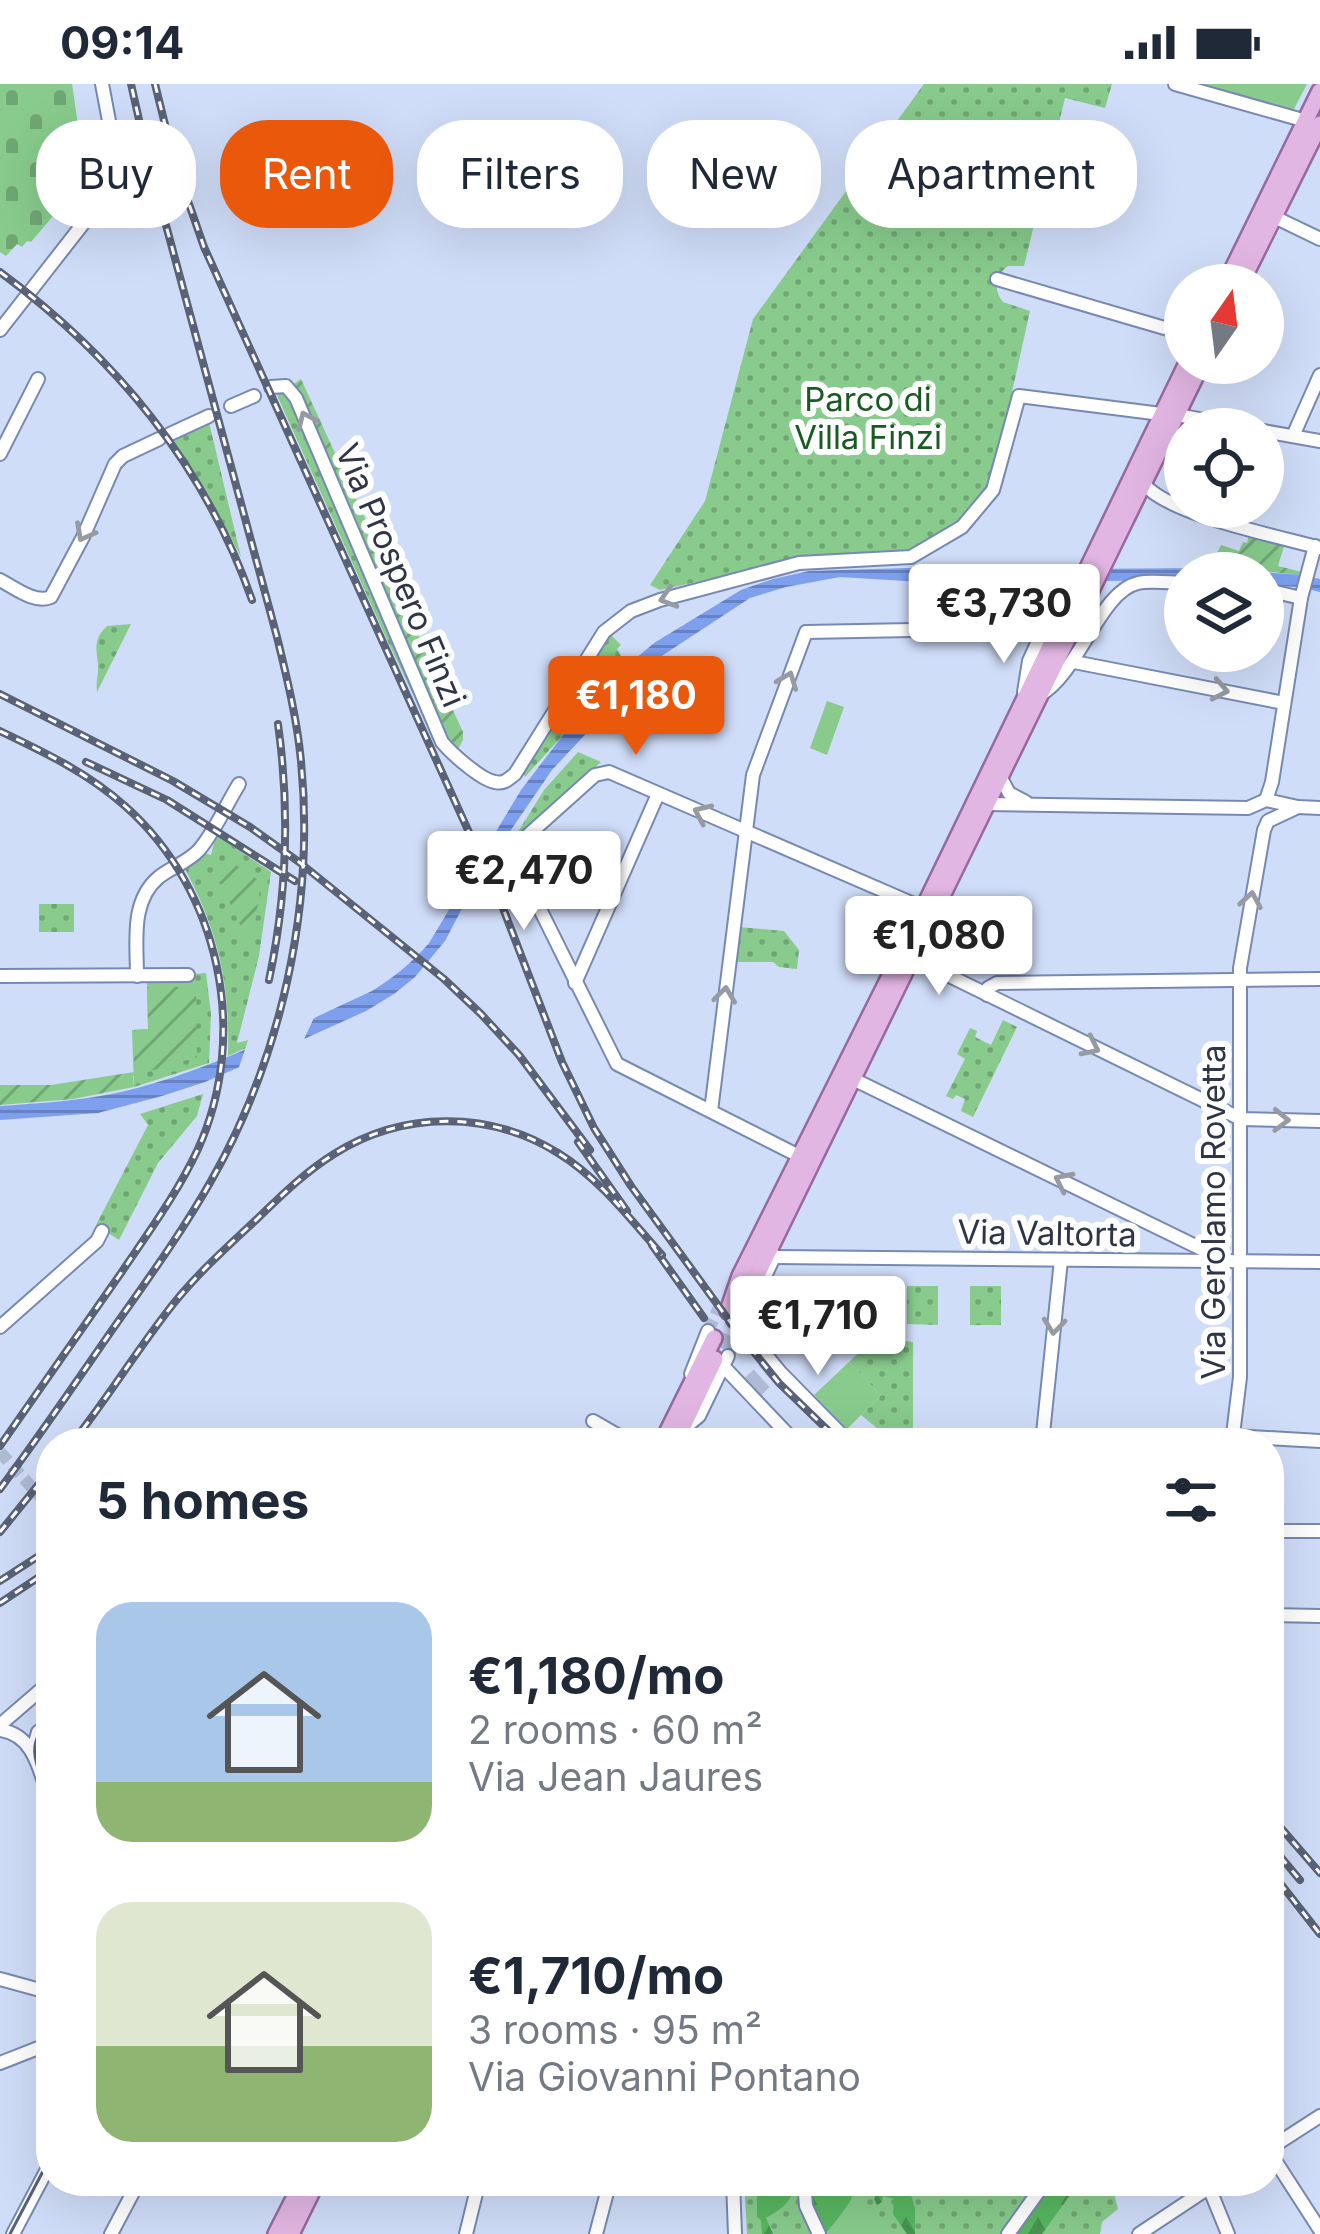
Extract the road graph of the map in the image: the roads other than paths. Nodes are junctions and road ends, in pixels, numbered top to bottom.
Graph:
1 (102, 84) edge
2 (1175, 84) edge
3 (1320, 92) edge
4 (1313, 122) edge
5 (1268, 214) junction
6 (1320, 239) edge
7 (1238, 264) edge
8 (1248, 264) edge
9 (997, 278) dead end
10 (1164, 328) edge
11 (0, 330) edge
12 (1320, 374) edge
13 (38, 379) dead end
14 (271, 388) dead end
15 (254, 395) dead end
16 (231, 406) dead end
17 (1164, 414) edge
18 (209, 416) dead end
19 (1164, 425) edge
20 (1164, 429) edge
21 (1284, 434) edge
22 (1293, 436) junction
23 (1320, 441) edge
24 (0, 454) edge
25 (1144, 484) junction
26 (1317, 547) edge
27 (1096, 567) junction
28 (0, 580) edge
29 (1164, 583) edge
30 (1053, 586) dead end
31 (1087, 586) junction
32 (1284, 592) edge
33 (1302, 594) junction
34 (1041, 635) junction
35 (1074, 662) junction
36 (1040, 695) junction
37 (1284, 703) junction
38 (1018, 715) junction
39 (1000, 778) junction
40 (238, 784) dead end
41 (658, 794) junction
42 (988, 803) junction
43 (1034, 804) junction
44 (1320, 808) edge
45 (1266, 810) junction
46 (746, 832) junction
47 (923, 908) junction
48 (914, 958) junction
49 (188, 975) dead end
50 (0, 976) edge
51 (137, 976) junction
52 (1240, 980) junction
53 (1320, 980) edge
54 (575, 983) junction
55 (986, 995) junction
56 (847, 1076) junction
57 (710, 1111) junction
58 (1241, 1120) junction
59 (1320, 1121) edge
60 (806, 1159) junction
61 (102, 1231) dead end
62 (1168, 1233) junction
63 (772, 1252) junction
64 (1060, 1260) junction
65 (1162, 1261) junction
66 (1233, 1262) junction
67 (1320, 1262) edge
68 (733, 1318) junction
69 (0, 1327) edge
70 (719, 1348) junction
71 (593, 1421) dead end
72 (605, 1428) edge
73 (670, 1428) edge
74 (682, 1428) edge
75 (783, 1428) edge
76 (835, 1428) edge
77 (1043, 1428) edge
78 (1234, 1428) edge
79 (1284, 1440) edge
80 (1320, 1441) edge
81 (1284, 1531) edge
82 (1320, 1531) edge
83 (1284, 1615) edge
84 (1320, 1616) edge
85 (36, 1694) edge
86 (31, 1698) junction
87 (36, 1705) edge
88 (0, 1728) edge
89 (36, 1737) edge
90 (32, 1751) junction
91 (36, 1762) edge
92 (0, 1979) edge
93 (36, 1989) edge
94 (36, 2049) edge
95 (0, 2063) edge
96 (1320, 2116) edge
97 (1284, 2140) edge
98 (1284, 2174) edge
99 (36, 2190) edge
100 (131, 2196) edge
101 (295, 2196) edge
102 (309, 2196) edge
103 (475, 2196) edge
104 (606, 2196) edge
105 (734, 2196) edge
106 (805, 2196) edge
107 (1035, 2196) edge
108 (1193, 2196) edge
109 (1216, 2196) edge
110 (1320, 2230) edge
111 (13, 2234) edge
112 (111, 2234) edge
113 (276, 2234) edge
114 (290, 2234) edge
115 (466, 2234) edge
116 (596, 2234) edge
117 (735, 2234) edge
118 (819, 2234) edge
119 (1008, 2234) edge
120 (1139, 2234) edge
121 (1228, 2234) edge

1 - 11 street
2 - 4 street
3 - 4 main road
4 - 5 main road
5 - 6 street
5 - 7 main road
5 - 8 main road
9 - 10 street
12 - 22 street
13 - 24 street
17 -> 14 street, Via Prospero Finzi
15 - 16 street
18 -> 28 street
19 - 27 main road
20 - 25 main road
21 - 22 street
22 - 23 street
25 - 26 street
25 - 27 main road
26 - 33 street, Via Gerolamo Rovetta
27 - 31 main road
29 - 35 street
30 - 34 street
31 - 36 main road
31 - 38 main road
32 - 33 street
33 - 37 street, Via Gerolamo Rovetta
34 - 38 street
46 -> 34 street
35 - 36 street
35 -> 37 street
36 - 39 main road
37 - 45 street, Via Gerolamo Rovetta
38 - 47 main road
39 - 42 main road
39 - 43 street
40 - 51 street
46 -> 41 street
41 - 54 street
41 - 54 street
42 - 43 street
42 - 48 main road
43 - 45 street
44 - 45 street
52 -> 45 street, Via Gerolamo Rovetta
46 - 47 street
57 -> 46 street
47 - 56 main road
48 - 55 street
48 - 56 main road
49 - 51 street
50 - 51 street
52 - 53 street
52 - 55 street
52 - 58 street, Via Gerolamo Rovetta
54 - 57 street
55 -> 58 street
56 - 60 main road
62 -> 56 street
57 - 60 street
58 -> 59 street
58 - 66 street, Via Gerolamo Rovetta
60 - 63 main road
60 - 68 main road
61 - 69 street
62 - 65 street
62 - 66 street
63 - 64 street, Via Valtorta
63 - 68 main road
64 - 65 street, Via Valtorta
64 -> 77 street
65 - 66 street, Via Valtorta
66 - 67 street, Via Valtorta
66 - 78 street, Via Gerolamo Rovetta
68 - 76 street
70 - 73 main road
70 - 74 main road
70 - 75 street
71 - 72 street
79 - 80 street
81 - 82 street
83 - 84 street
85 - 86 street
86 - 87 street
86 - 88 street
88 - 90 street
89 - 90 street
90 - 91 street
92 - 93 street
94 - 95 street
96 - 97 street
98 - 110 street
99 - 111 street
100 - 112 street
101 - 113 main road
102 - 114 main road
103 - 115 street
104 - 116 street
105 - 117 street
106 - 118 street
107 - 119 street
108 - 120 street
109 - 121 street

